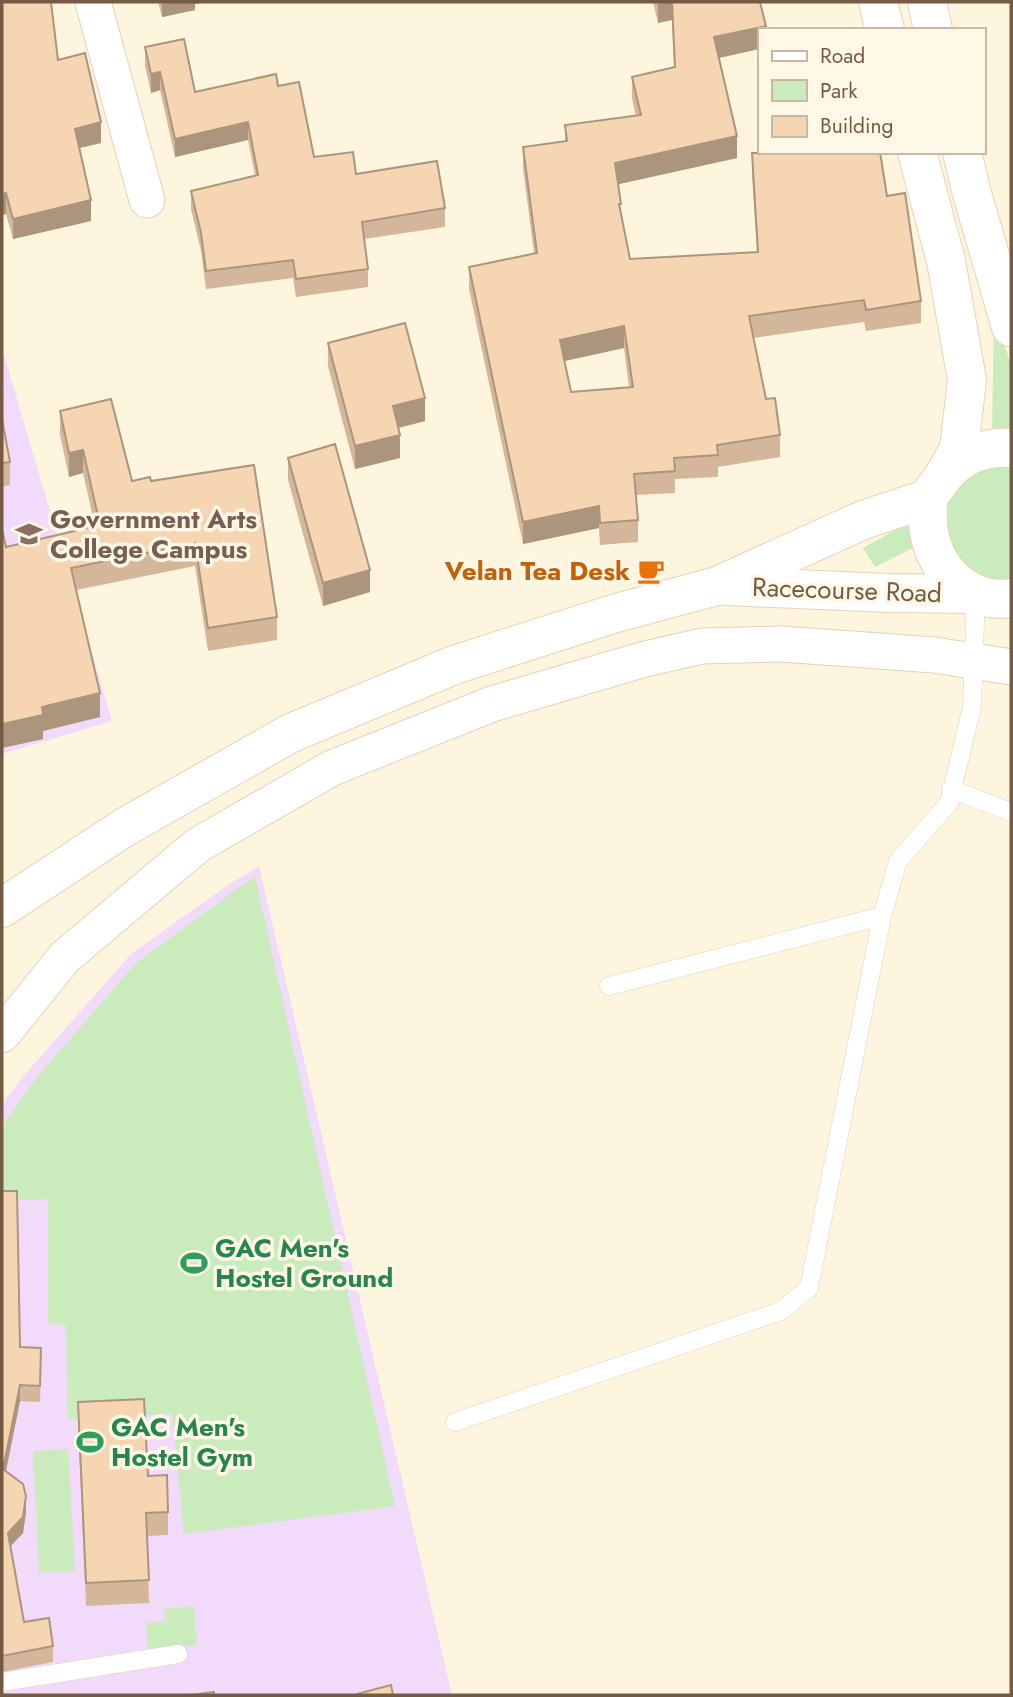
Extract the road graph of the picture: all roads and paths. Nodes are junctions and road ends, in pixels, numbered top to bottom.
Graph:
1 (93, 2) edge
2 (878, 2) edge
3 (927, 2) edge
4 (884, 28) edge
5 (933, 28) edge
6 (918, 154) edge
7 (962, 154) edge
8 (147, 200) dead end
9 (1011, 327) edge
10 (1011, 448) edge
11 (936, 487) junction
12 (718, 586) junction
13 (1001, 598) edge
14 (973, 661) junction
15 (1011, 667) edge
16 (951, 789) junction
17 (1011, 812) edge
18 (2, 908) edge
19 (882, 916) junction
20 (609, 986) dead end
21 (2, 1035) edge
22 (455, 1422) dead end
23 (178, 1654) dead end
24 (2, 1682) edge

1 - 8 street
2 - 4 street
3 - 5 street
6 - 11 street
7 - 9 street
10 - 11 street
11 - 12 street
11 - 13 street
12 - 13 street, Racecourse Road
12 - 18 street
13 - 14 lane
14 - 15 street
14 - 16 lane
14 - 21 street
16 - 17 lane
16 - 19 lane
19 - 20 lane
19 - 22 lane
23 - 24 lane

